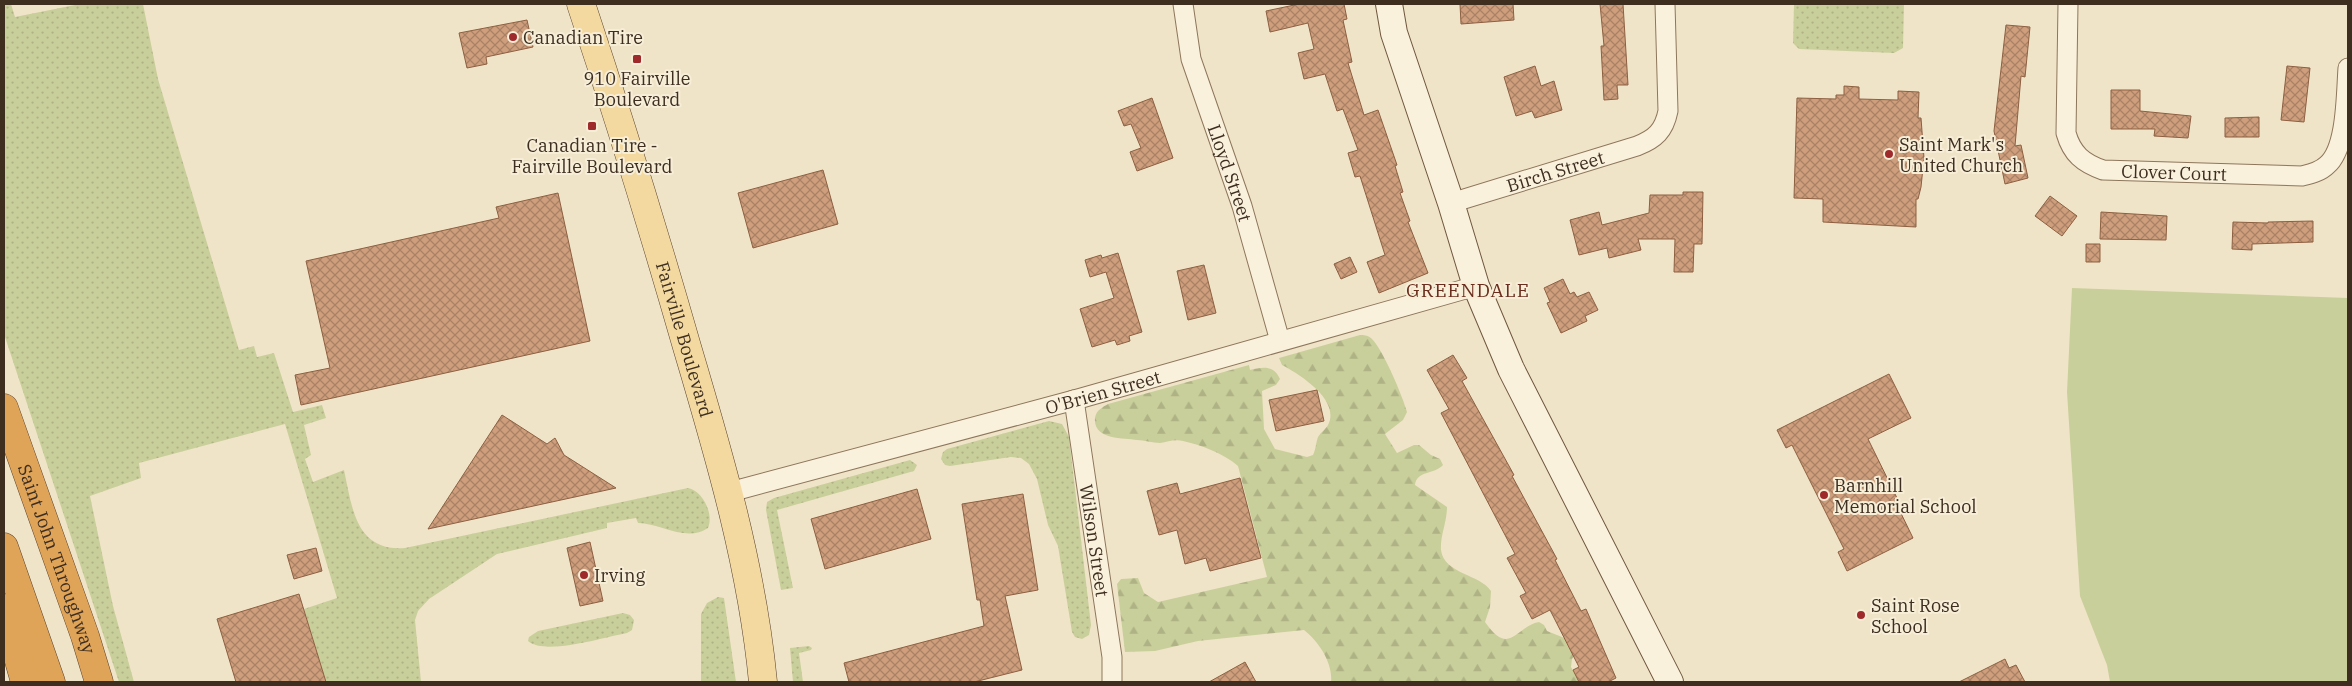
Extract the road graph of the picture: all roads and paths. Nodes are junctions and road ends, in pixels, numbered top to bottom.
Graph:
1 (581, 4) edge
2 (1183, 4) edge
3 (1389, 4) edge
4 (1666, 4) edge
5 (2068, 4) edge
6 (2348, 68) edge
7 (1451, 203) junction
8 (1476, 286) junction
9 (1280, 341) junction
10 (1074, 400) junction
11 (4, 408) edge
12 (730, 492) junction
13 (4, 546) edge
14 (4, 608) edge
15 (85, 636) junction
16 (25, 682) edge
17 (50, 682) edge
18 (99, 682) edge
19 (103, 682) edge
20 (763, 682) edge
21 (1112, 682) edge
22 (1670, 682) edge

1 - 12 main road, Fairville Boulevard
2 - 9 street, Lloyd Street
3 - 7 main road
4 - 7 street, Birch Street
5 - 6 street, Clover Court
7 - 8 main road
8 - 9 street, O'Brien Street
8 - 22 main road
9 - 10 street, O'Brien Street
10 - 12 street, O'Brien Street
10 - 21 street, Wilson Street
11 - 15 highway, Saint John Throughway
12 - 20 main road, Fairville Boulevard
13 - 17 highway
14 - 16 highway
15 - 18 highway, Saint John Throughway
15 - 19 highway

